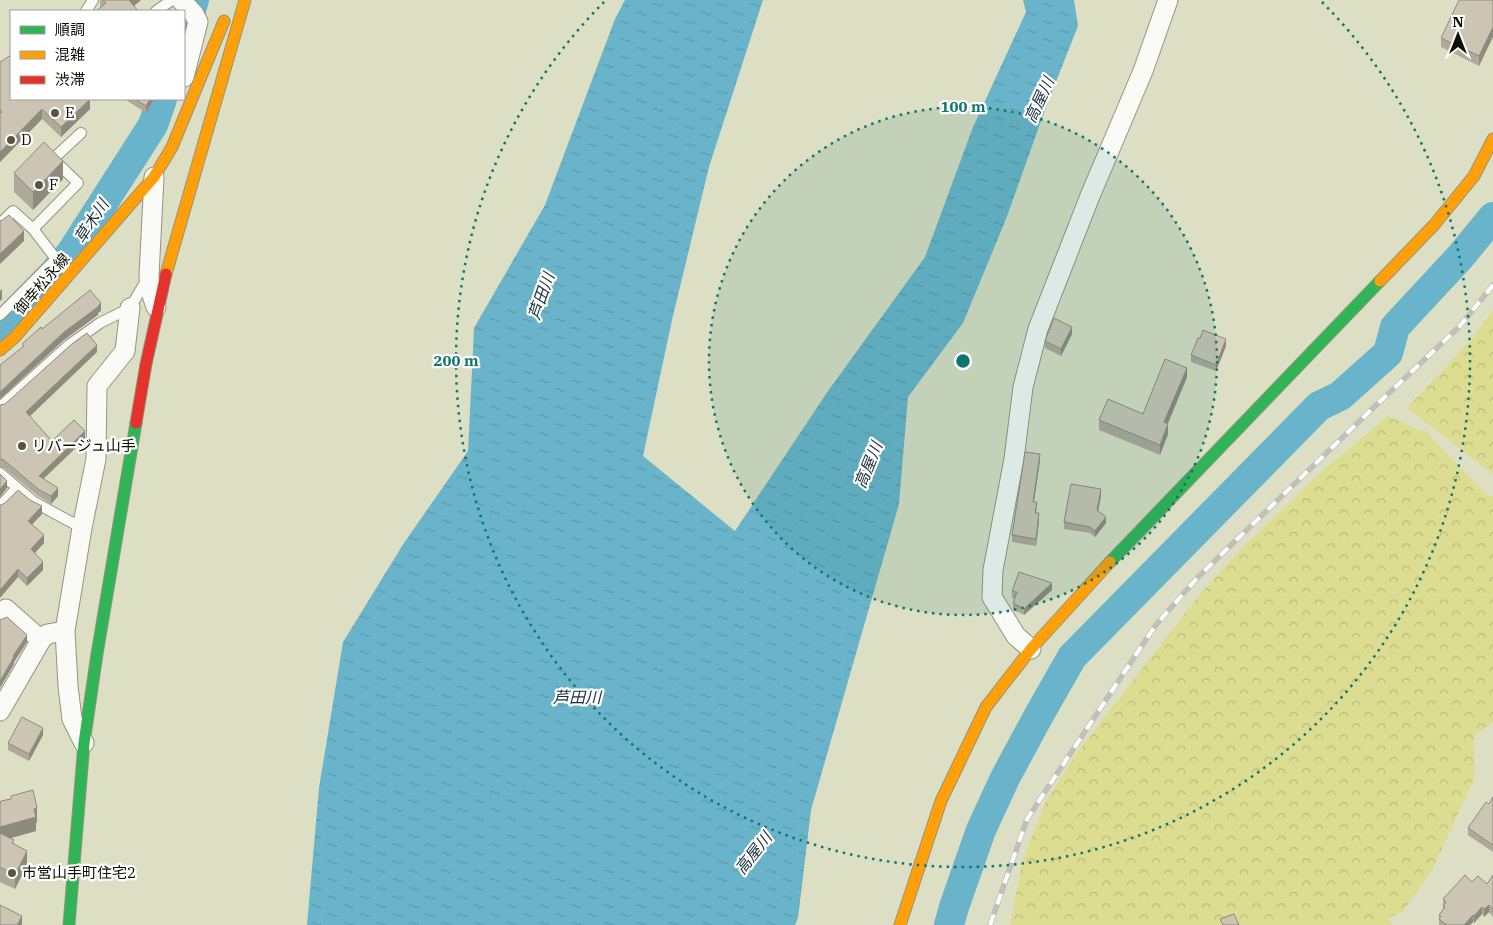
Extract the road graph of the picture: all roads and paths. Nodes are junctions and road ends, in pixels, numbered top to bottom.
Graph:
1 (245, 0) edge
2 (1168, 0) edge
3 (184, 5) edge
4 (229, 9) dead end
5 (161, 10) edge
6 (185, 73) edge
7 (178, 100) edge
8 (81, 133) dead end
9 (1493, 139) edge
10 (172, 147) junction
11 (154, 177) junction
12 (0, 224) edge
13 (33, 229) junction
14 (62, 265) junction
15 (149, 276) junction
16 (130, 308) junction
17 (158, 312) junction
18 (0, 315) edge
19 (0, 350) edge
20 (0, 407) edge
21 (0, 473) edge
22 (17, 488) junction
23 (0, 506) edge
24 (82, 528) junction
25 (0, 617) edge
26 (65, 631) junction
27 (40, 640) junction
28 (1031, 650) junction
29 (0, 711) edge
30 (84, 742) junction
31 (68, 925) edge
32 (900, 925) edge

1 - 17 street
2 - 28 street
3 - 5 lane
3 - 6 street
4 - 10 street, 御幸松永線
7 - 10 street
8 - 13 lane
9 - 28 street
10 - 11 street, 御幸松永線
11 - 14 street, 御幸松永線
11 - 15 street
12 - 13 lane
13 - 14 lane
14 - 18 lane
14 - 19 street, 御幸松永線
15 - 16 lane
15 - 17 street
16 - 20 lane
16 - 24 street
17 - 30 street
21 - 22 lane
22 - 23 lane
22 - 24 lane
24 - 26 street
25 - 27 street
26 - 27 street
26 - 30 street
27 - 29 street
28 - 32 street
30 - 31 street

